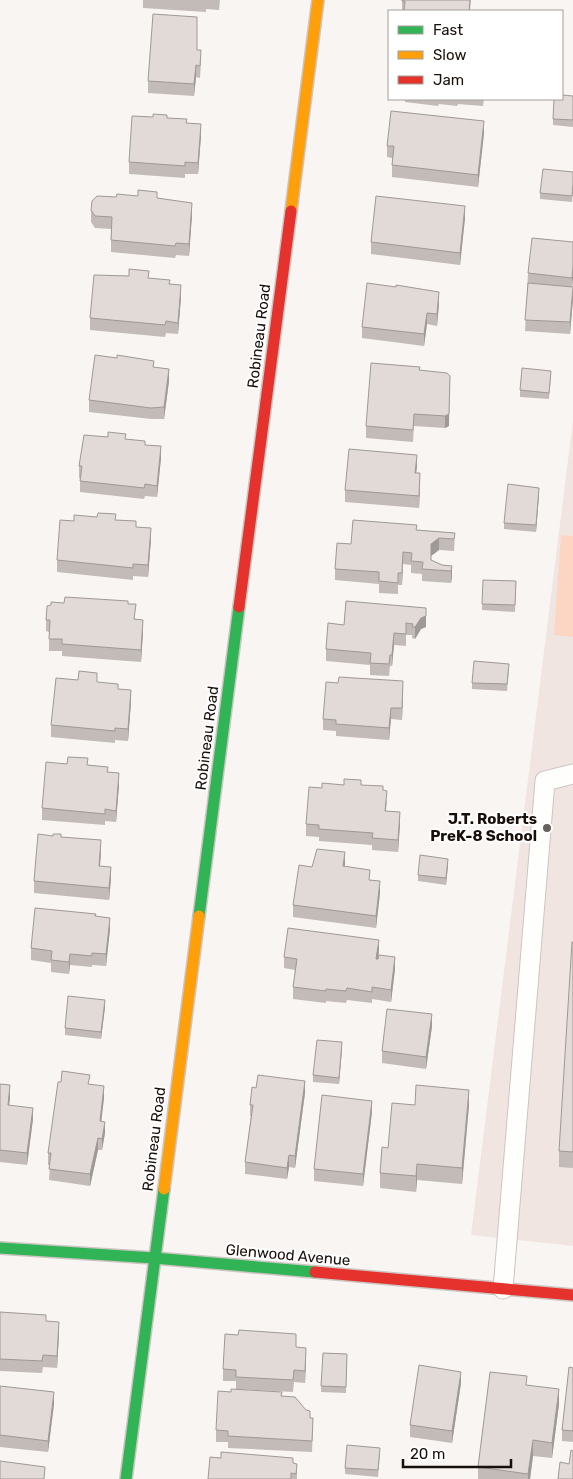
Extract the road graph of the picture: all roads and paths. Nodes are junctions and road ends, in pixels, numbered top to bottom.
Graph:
1 (318, 0) edge
2 (573, 774) edge
3 (0, 1248) edge
4 (154, 1258) junction
5 (503, 1289) junction
6 (573, 1295) edge
7 (126, 1479) edge

1 - 4 street, Robineau Road
2 - 5 lane
3 - 4 street, Glenwood Avenue
4 - 5 street, Glenwood Avenue
4 - 7 street, Robineau Road
5 - 6 street, Glenwood Avenue

